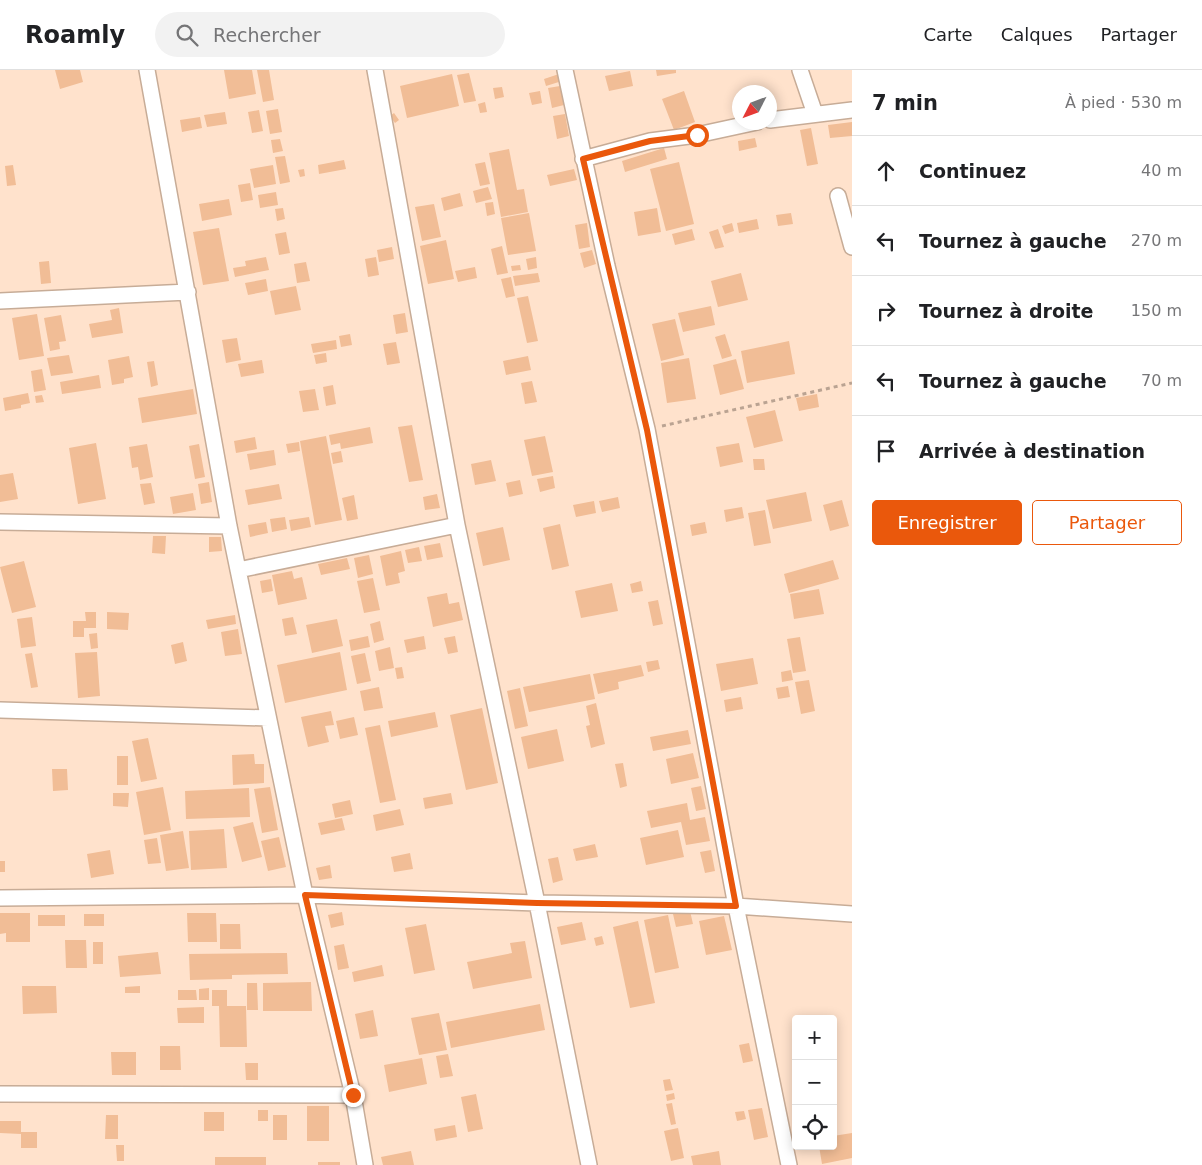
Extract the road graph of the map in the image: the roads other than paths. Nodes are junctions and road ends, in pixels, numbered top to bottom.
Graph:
1 (147, 70) edge
2 (374, 70) edge
3 (565, 70) edge
4 (800, 70) edge
5 (852, 110) edge
6 (815, 114) junction
7 (777, 119) edge
8 (732, 127) edge
9 (583, 159) junction
10 (838, 196) dead end
11 (852, 247) edge
12 (188, 292) junction
13 (0, 301) edge
14 (0, 522) edge
15 (456, 525) junction
16 (229, 526) junction
17 (238, 570) junction
18 (0, 710) edge
19 (268, 718) junction
20 (305, 895) junction
21 (0, 898) edge
22 (537, 903) junction
23 (736, 906) junction
24 (852, 914) edge
25 (0, 1094) edge
26 (353, 1095) junction
27 (365, 1165) edge
28 (589, 1165) edge
29 (789, 1165) edge

1 - 12 street
2 - 15 street
3 - 9 street
4 - 6 street
5 - 6 street
6 - 7 street
8 - 9 street
9 - 23 street
10 - 11 street
12 - 13 street
12 - 16 street
14 - 16 street
15 - 17 street
15 - 22 street
16 - 17 street
17 - 19 street
18 - 19 street
19 - 20 street
20 - 21 street
20 - 22 street
20 - 26 street
22 - 23 street
22 - 28 street
23 - 24 street
23 - 29 street
25 - 26 street
26 - 27 street

